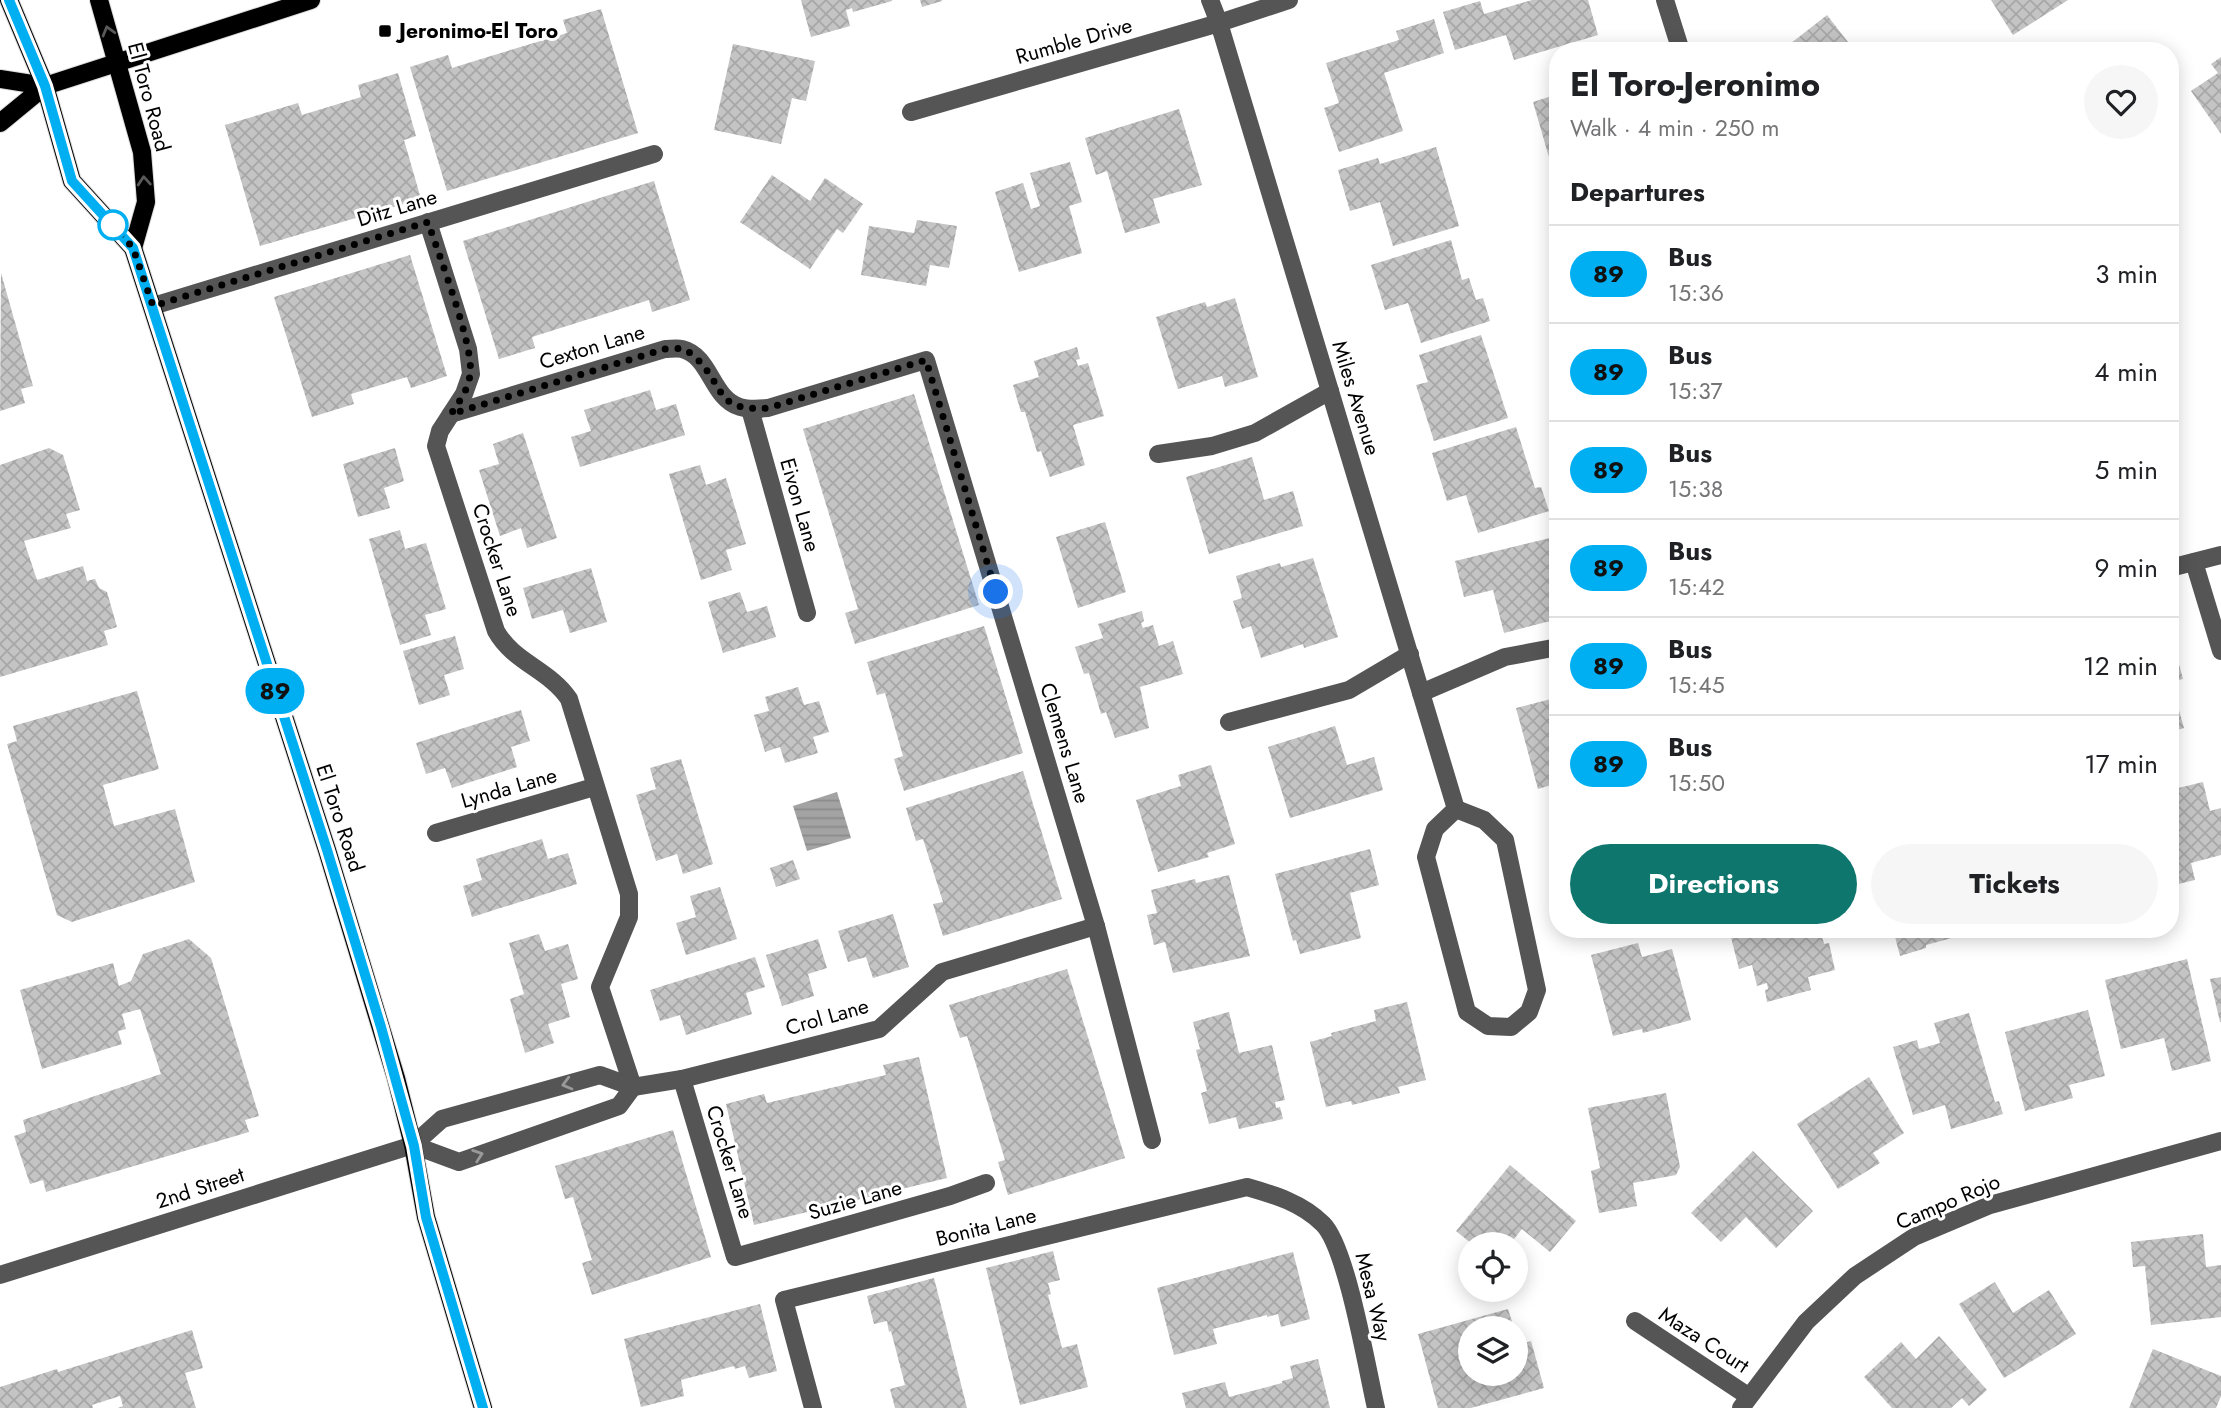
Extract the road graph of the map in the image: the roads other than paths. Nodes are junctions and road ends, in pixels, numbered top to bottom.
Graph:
1 (9, 0) edge
2 (99, 0) edge
3 (311, 0) edge
4 (1210, 0) edge
5 (1290, 0) edge
6 (1665, 0) edge
7 (1219, 23) junction
8 (1678, 42) edge
9 (117, 63) junction
10 (0, 79) edge
11 (45, 86) junction
12 (911, 112) dead end
13 (0, 123) edge
14 (654, 153) dead end
15 (428, 222) junction
16 (133, 248) junction
17 (153, 306) junction
18 (1330, 391) junction
19 (750, 409) junction
20 (451, 414) junction
21 (1158, 454) dead end
22 (2221, 555) edge
23 (2194, 562) junction
24 (2179, 566) edge
25 (807, 613) dead end
26 (1549, 649) edge
27 (2221, 651) edge
28 (1410, 654) junction
29 (1421, 693) junction
30 (1229, 722) dead end
31 (594, 787) junction
32 (1456, 809) junction
33 (436, 833) dead end
34 (1096, 926) junction
35 (682, 1079) junction
36 (632, 1087) junction
37 (1152, 1140) dead end
38 (2221, 1141) edge
39 (414, 1146) junction
40 (986, 1184) dead end
41 (1305, 1209) joint
42 (736, 1257) joint
43 (0, 1275) edge
44 (1635, 1321) dead end
45 (1745, 1402) edge
46 (483, 1408) edge
47 (813, 1408) edge
48 (1376, 1408) edge

1 - 11 main road, El Toro Road
9 -> 2 main road, El Toro Road
3 - 9 main road
4 - 7 street, Miles Avenue
5 - 7 street, Rumble Drive
6 - 8 street
7 - 12 street, Rumble Drive
7 - 18 street, Miles Avenue
9 - 11 main road
16 -> 9 main road, El Toro Road
10 - 11 main road
11 - 13 main road
11 - 16 main road, El Toro Road
14 - 15 street, Ditz Lane
15 - 17 street, Ditz Lane
15 - 20 street, Crocker Lane
16 - 17 main road, El Toro Road
17 - 39 main road, El Toro Road
18 - 21 street
18 - 28 street, Miles Avenue
19 - 20 street, Cexton Lane
19 - 25 street, Eivon Lane
19 - 34 street, Clemens Lane
20 - 31 street, Crocker Lane
22 - 23 street
23 - 24 street
23 - 27 street
26 - 29 street
28 - 29 street, Miles Avenue
28 - 30 street
29 - 32 street, Miles Avenue
31 - 33 street, Lynda Lane
31 - 36 street, Crocker Lane
32 - 32 street
34 - 35 street, Crol Lane
34 - 37 street, Clemens Lane
35 - 36 street, Crol Lane
35 - 42 street, Crocker Lane
36 -> 39 street, Crol Lane
39 -> 36 street
38 - 45 street, Campo Rojo
39 - 43 street, 2nd Street
39 - 46 main road, El Toro Road
40 - 42 street, Suzie Lane
41 - 47 street, Bonita Lane
41 - 48 street, Mesa Way
44 - 45 street, Maza Court

